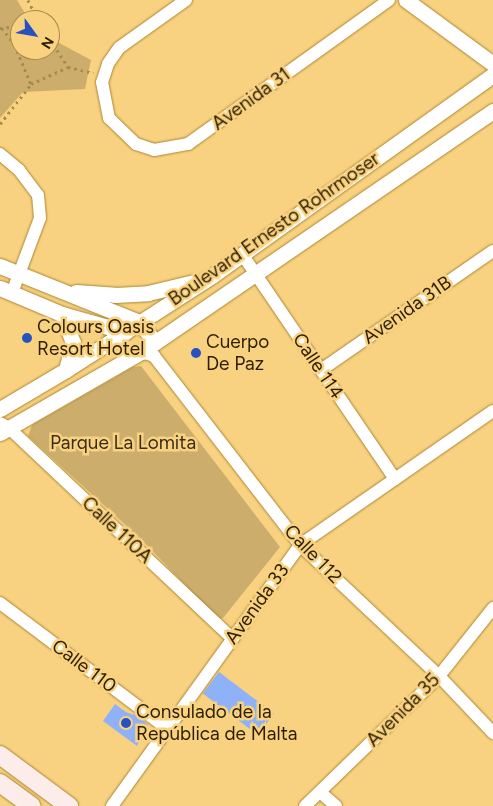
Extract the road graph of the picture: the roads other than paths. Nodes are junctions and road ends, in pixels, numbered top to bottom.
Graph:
1 (186, 0) edge
2 (389, 0) edge
3 (406, 0) edge
4 (493, 64) edge
5 (493, 75) edge
6 (493, 111) edge
7 (0, 154) edge
8 (493, 251) edge
9 (242, 254) junction
10 (0, 266) edge
11 (255, 273) junction
12 (20, 275) junction
13 (212, 276) junction
14 (50, 287) junction
15 (6, 291) edge
16 (62, 314) junction
17 (140, 322) junction
18 (125, 332) junction
19 (150, 350) junction
20 (66, 370) junction
21 (321, 370) junction
22 (0, 409) edge
23 (493, 411) edge
24 (3, 428) edge
25 (395, 479) junction
26 (300, 545) junction
27 (0, 603) edge
28 (493, 608) edge
29 (232, 638) junction
30 (439, 676) junction
31 (168, 728) junction
32 (493, 733) edge
33 (0, 755) edge
34 (0, 783) edge
35 (320, 792) junction
36 (32, 806) edge
37 (69, 806) edge
38 (112, 806) edge
39 (305, 806) edge
40 (336, 806) edge

1 - 2 street, Avenida 31
3 - 4 street
5 - 9 street, Boulevard Ernesto Rohrmoser
6 - 11 street, Boulevard Ernesto Rohrmoser
7 - 12 street
8 - 21 street, Avenida 31B
9 - 11 street, Calle 114
9 - 13 street, Boulevard Ernesto Rohrmoser
10 - 12 street
11 - 19 street, Boulevard Ernesto Rohrmoser
11 - 21 street, Calle 114
12 - 14 street
12 - 15 street
13 - 14 street
13 - 17 street, Boulevard Ernesto Rohrmoser
14 - 17 street
15 - 16 street
16 - 18 street
16 - 20 street
17 - 18 street, Boulevard Ernesto Rohrmoser
17 - 19 street, Calle 112
18 - 19 street, Calle 112
18 - 20 street, Boulevard Ernesto Rohrmoser
19 - 24 street, Boulevard Ernesto Rohrmoser
19 - 26 street, Calle 112
20 - 22 street, Boulevard Ernesto Rohrmoser
21 - 25 street, Calle 114
23 - 25 street, Avenida 33
24 - 29 street, Calle 110A
25 - 26 street, Avenida 33
26 - 29 street, Avenida 33
26 - 30 street, Calle 112
27 - 31 street, Calle 110
28 - 30 street, Avenida 35
29 - 31 street, Avenida 33
30 - 32 street, Calle 112
30 - 35 street, Avenida 35
31 - 38 street, Avenida 33
33 - 37 main road
34 - 36 main road
35 - 39 street, Avenida 35
35 - 40 street

